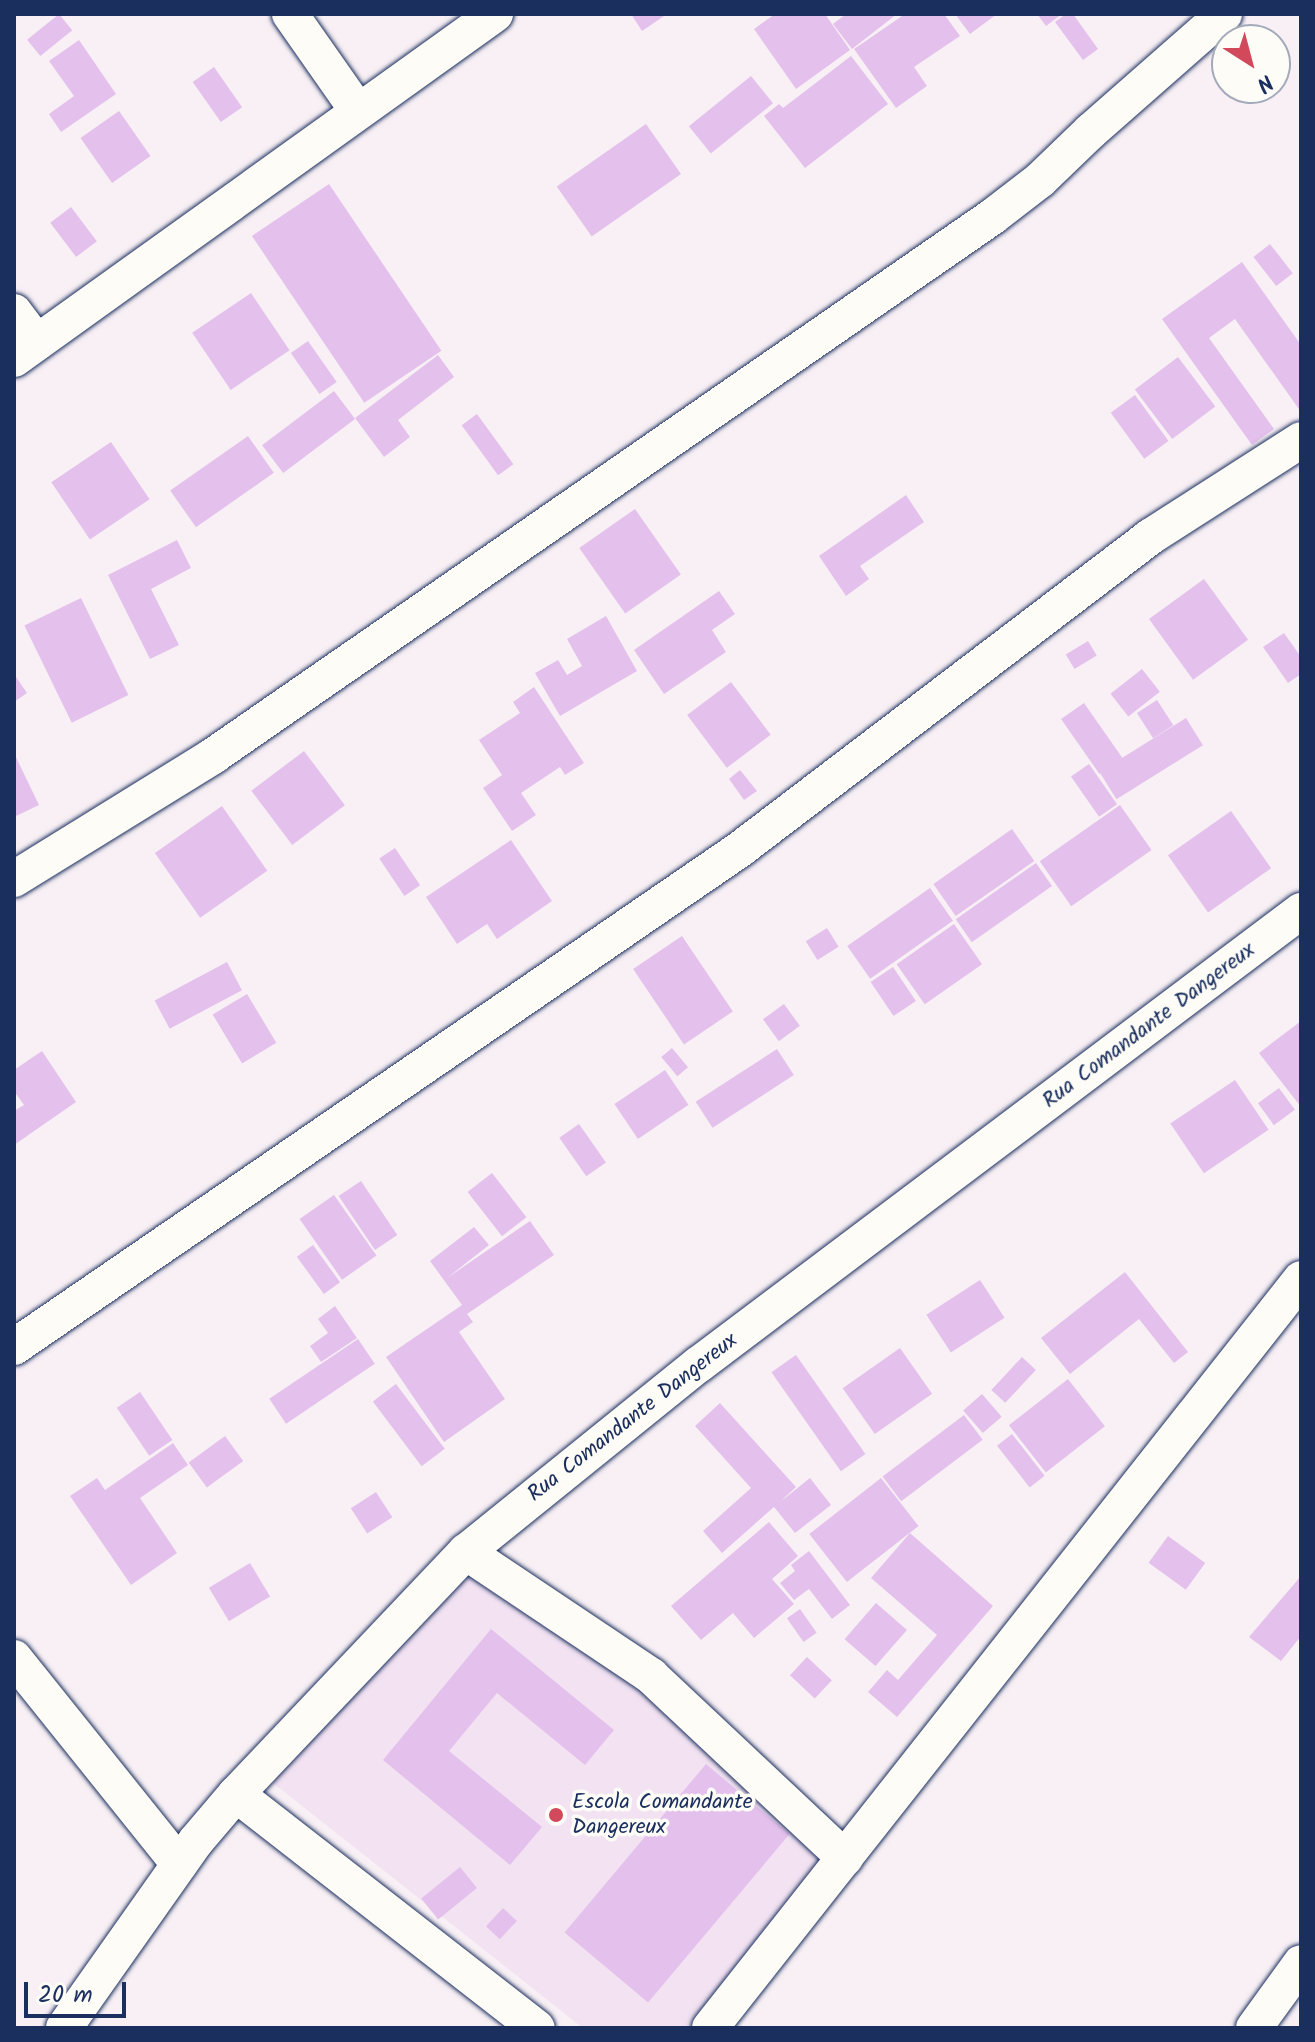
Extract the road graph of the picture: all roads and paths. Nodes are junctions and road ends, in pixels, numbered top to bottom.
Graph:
1 (290, 14) edge
2 (495, 14) edge
3 (1224, 14) edge
4 (358, 111) junction
5 (14, 312) edge
6 (26, 350) edge
7 (1301, 440) edge
8 (14, 879) edge
9 (1301, 911) edge
10 (1301, 1279) edge
11 (14, 1347) edge
12 (466, 1552) junction
13 (14, 1658) edge
14 (236, 1794) junction
15 (845, 1858) junction
16 (179, 1864) junction
17 (1301, 1963) edge
18 (64, 2028) edge
19 (537, 2028) edge
20 (710, 2028) edge
21 (1254, 2028) edge

1 - 4 street
2 - 4 street
3 - 8 street
4 - 6 street
5 - 6 street
7 - 11 street
9 - 12 street, Rua Comandante Dangereux
10 - 15 street
12 - 14 street, Rua Comandante Dangereux
12 - 15 street
13 - 16 street
14 - 16 street, Rua Comandante Dangereux
14 - 19 street
15 - 20 street
16 - 18 street, Rua Comandante Dangereux
17 - 21 street

